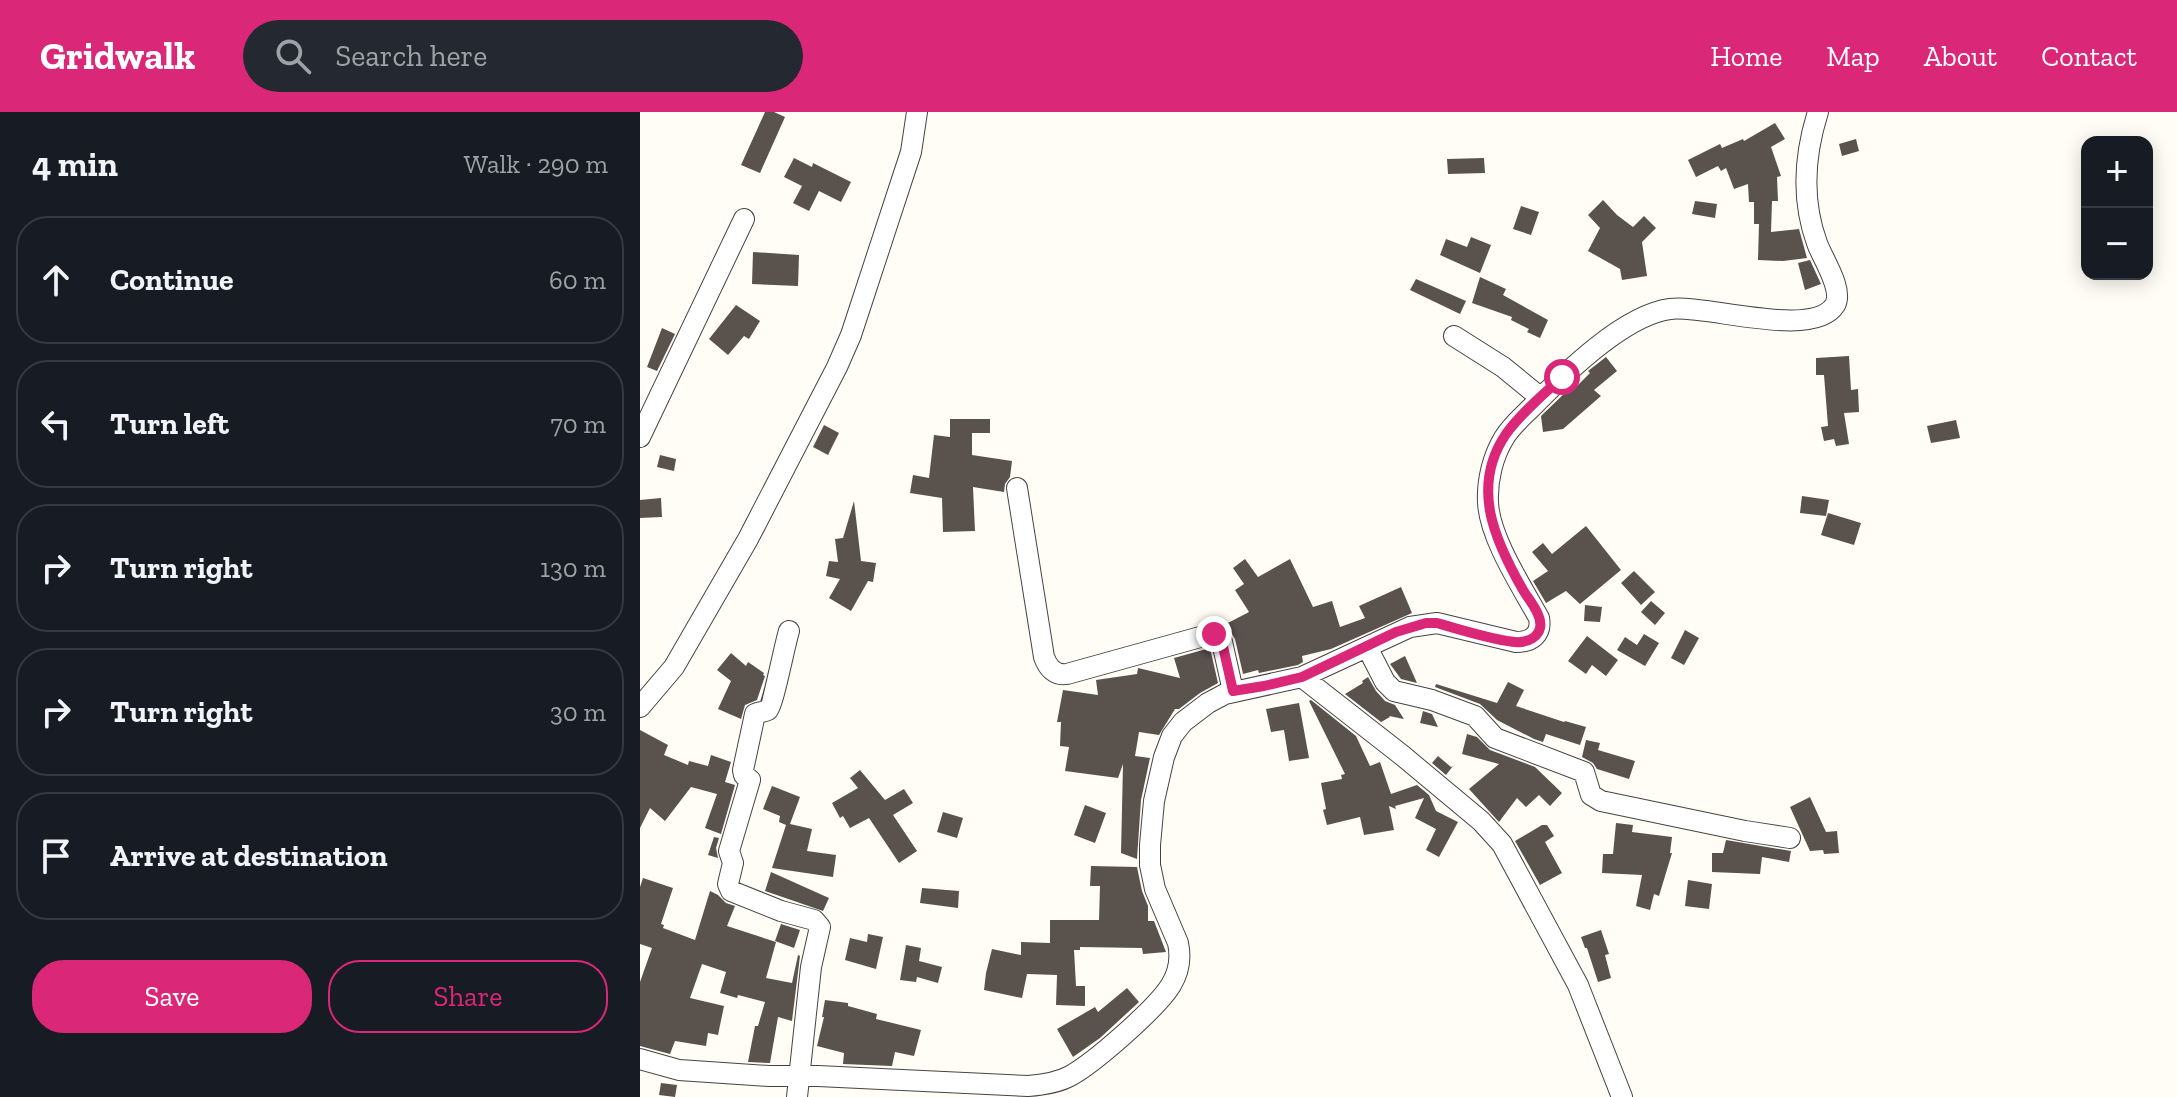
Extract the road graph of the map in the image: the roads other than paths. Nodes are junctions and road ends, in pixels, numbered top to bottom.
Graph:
1 (917, 112) edge
2 (1818, 112) edge
3 (744, 219) dead end
4 (1454, 336) dead end
5 (1541, 398) junction
6 (640, 437) edge
7 (1017, 488) dead end
8 (789, 631) dead end
9 (1367, 647) junction
10 (1302, 677) junction
11 (1233, 691) junction
12 (640, 707) edge
13 (1790, 838) dead end
14 (640, 1059) edge
15 (798, 1087) edge
16 (1622, 1097) edge

1 - 12 street
2 - 5 street
3 - 6 street
4 - 5 street
5 - 9 street
7 - 11 street
8 - 15 street
9 - 10 street
9 - 13 street
10 - 11 street
10 - 16 street
11 - 15 street
14 - 15 street

